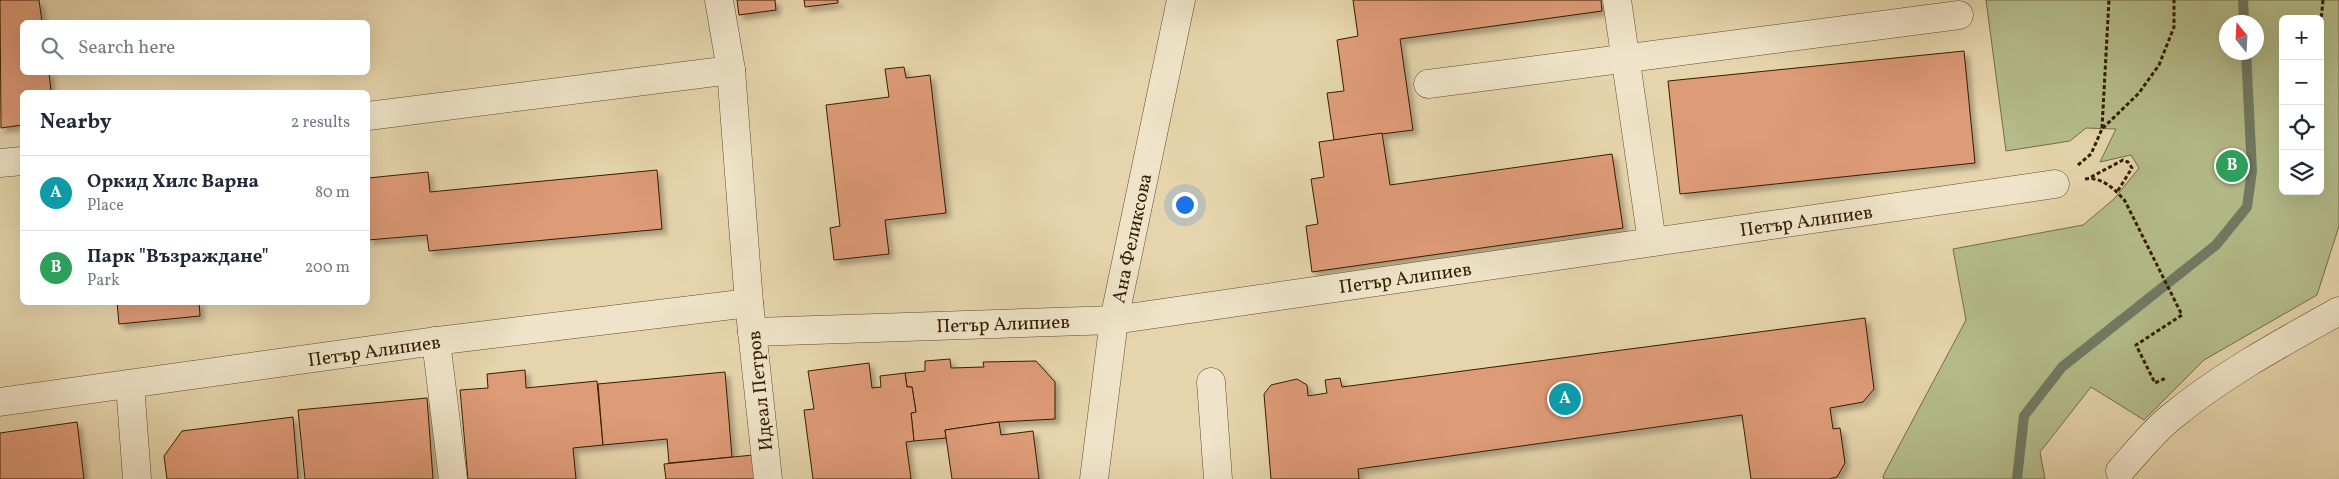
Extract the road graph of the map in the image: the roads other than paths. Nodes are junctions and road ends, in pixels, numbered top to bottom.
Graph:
1 (720, 0) edge
2 (1181, 0) edge
3 (1617, 0) edge
4 (1959, 15) dead end
5 (1626, 58) junction
6 (731, 70) junction
7 (1428, 84) dead end
8 (370, 116) edge
9 (20, 161) edge
10 (0, 164) edge
11 (2055, 184) road end
12 (1652, 242) junction
13 (749, 303) junction
14 (2339, 311) edge
15 (1114, 320) junction
16 (752, 332) junction
17 (436, 341) junction
18 (1211, 382) dead end
19 (130, 384) junction
20 (0, 402) edge
21 (2120, 471) dead end
22 (136, 479) edge
23 (453, 479) edge
24 (768, 479) edge
25 (1094, 479) edge
26 (1218, 479) edge

1 - 6 street, Идеал Петров
2 - 15 street, Ана Феликсова
3 - 5 street
4 - 5 street
5 - 7 street
5 - 12 street
6 - 8 street
6 - 13 street, Идеал Петров
9 - 10 street
11 - 12 street, Петър Алипиев
12 - 15 street, Петър Алипиев
13 - 16 street, Идеал Петров
13 - 17 street, Петър Алипиев
14 - 21 street
15 - 16 street, Петър Алипиев
15 - 25 street, Ана Феликсова
16 - 24 street, Идеал Петров
17 - 19 street, Петър Алипиев
17 - 23 street
18 - 26 street
19 - 20 street, Петър Алипиев
19 - 22 street

